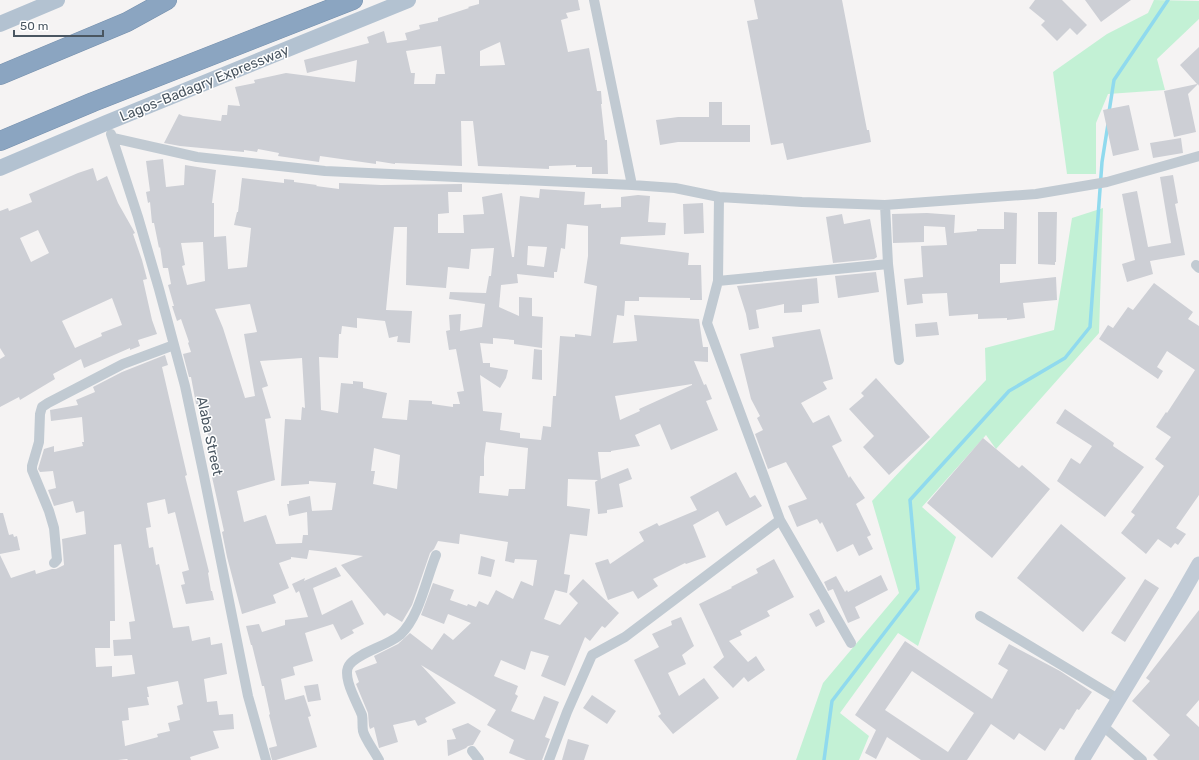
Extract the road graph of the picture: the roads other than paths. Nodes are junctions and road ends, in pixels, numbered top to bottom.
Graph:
1 (57, 0) edge
2 (167, 0) edge
3 (353, 0) edge
4 (408, 0) edge
5 (594, 0) edge
6 (0, 24) edge
7 (0, 75) edge
8 (106, 123) junction
9 (113, 138) junction
10 (0, 141) edge
11 (1199, 156) edge
12 (0, 168) edge
13 (632, 185) junction
14 (719, 197) junction
15 (885, 205) junction
16 (888, 264) junction
17 (718, 281) junction
18 (174, 345) junction
19 (900, 360) dead end
20 (780, 520) junction
21 (436, 555) dead end
22 (54, 563) dead end
23 (1199, 564) edge
24 (980, 616) dead end
25 (851, 643) dead end
26 (1118, 699) junction
27 (1103, 726) junction
28 (472, 751) dead end
29 (266, 760) edge
30 (379, 760) edge
31 (479, 760) edge
32 (549, 760) edge
33 (1082, 760) edge
34 (1142, 760) edge

1 - 6 main road
2 - 7 highway
3 - 10 highway, Lagos-Badagry Expressway
4 - 8 main road, Lagos-Badagry Expressway
5 - 13 street
8 - 9 street, Alaba Street
8 - 12 main road, Lagos-Badagry Expressway
9 - 13 street
9 - 18 street, Alaba Street
11 - 15 street
13 - 14 street
14 - 15 street
14 - 17 street
15 - 16 street
16 - 17 street
16 - 19 street
17 - 20 street
18 - 22 street
18 - 29 street, Alaba Street
20 - 25 street
20 - 32 street
21 - 30 street
23 - 26 main road
24 - 26 street
26 - 27 main road
27 - 33 main road
27 - 34 street
28 - 31 street

